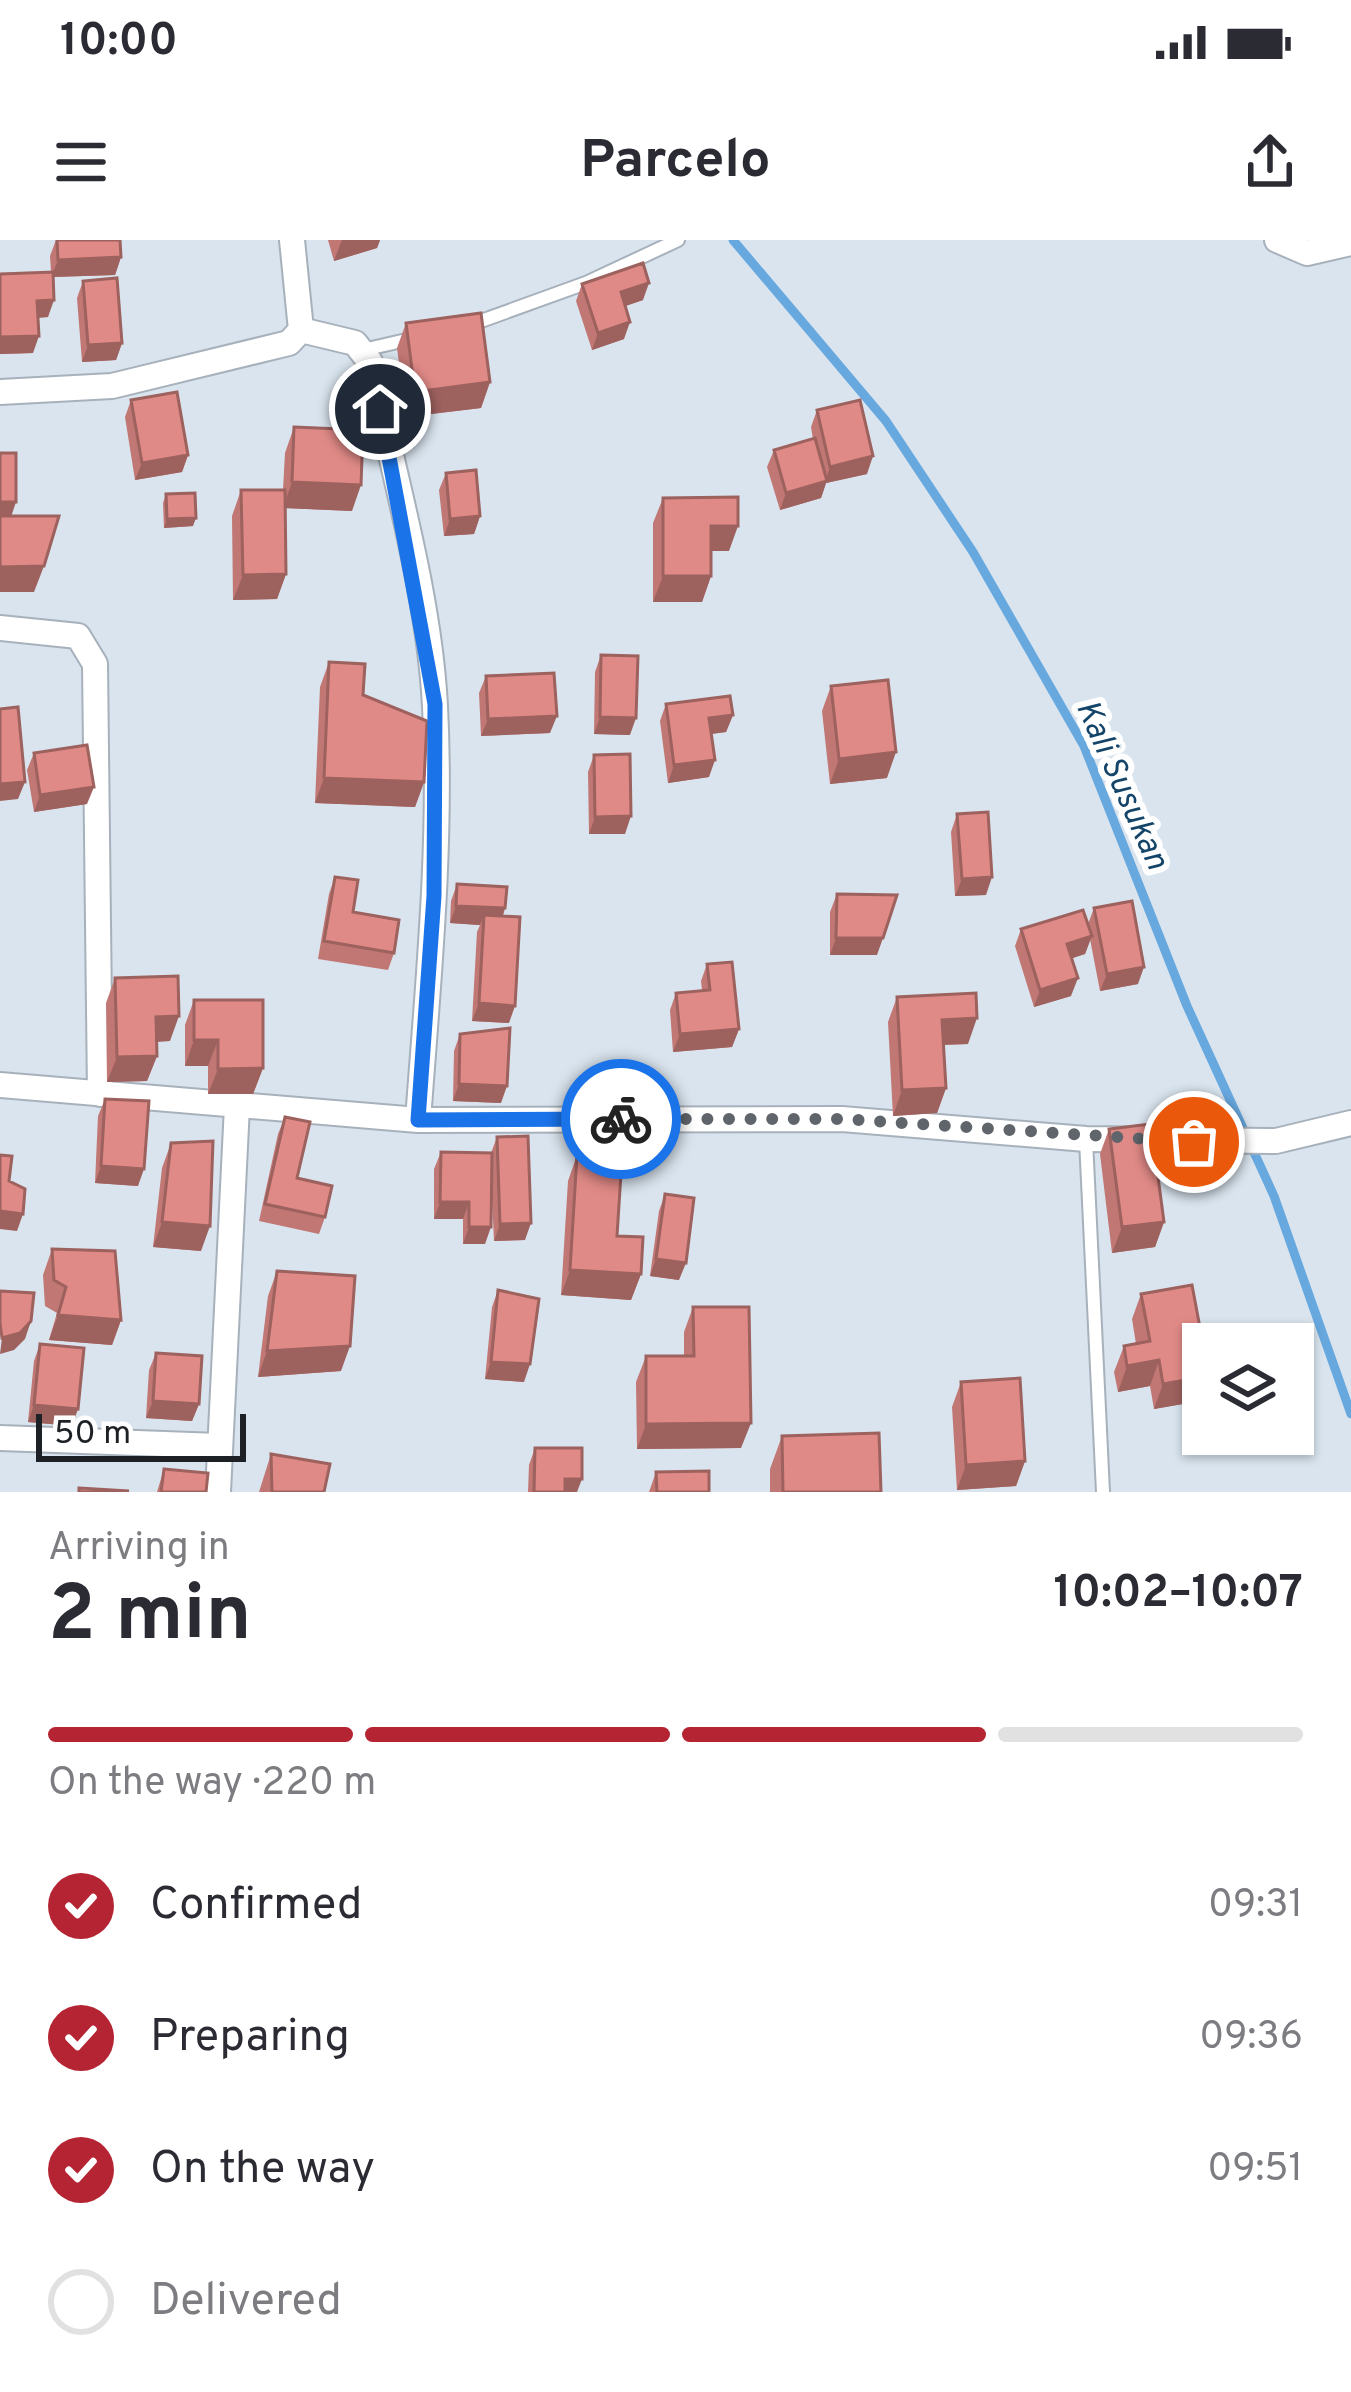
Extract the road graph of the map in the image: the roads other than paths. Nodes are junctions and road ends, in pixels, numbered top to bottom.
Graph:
1 (292, 240) edge
2 (678, 240) edge
3 (1277, 240) edge
4 (1351, 243) edge
5 (301, 330) junction
6 (447, 330) edge
7 (427, 335) edge
8 (363, 350) junction
9 (0, 392) edge
10 (0, 628) edge
11 (0, 1085) edge
12 (100, 1094) junction
13 (237, 1106) junction
14 (418, 1120) junction
15 (1351, 1123) edge
16 (1086, 1138) junction
17 (0, 1438) edge
18 (219, 1446) junction
19 (218, 1492) edge
20 (1103, 1492) edge

1 - 5 street
2 - 6 lane
3 - 4 street
5 - 8 street
5 - 9 street
7 - 8 lane
8 - 14 street
10 - 12 street
11 - 12 street
12 - 13 street
13 - 14 street
13 - 18 street
14 - 16 street
15 - 16 street
16 - 20 lane
17 - 18 street
18 - 19 street

